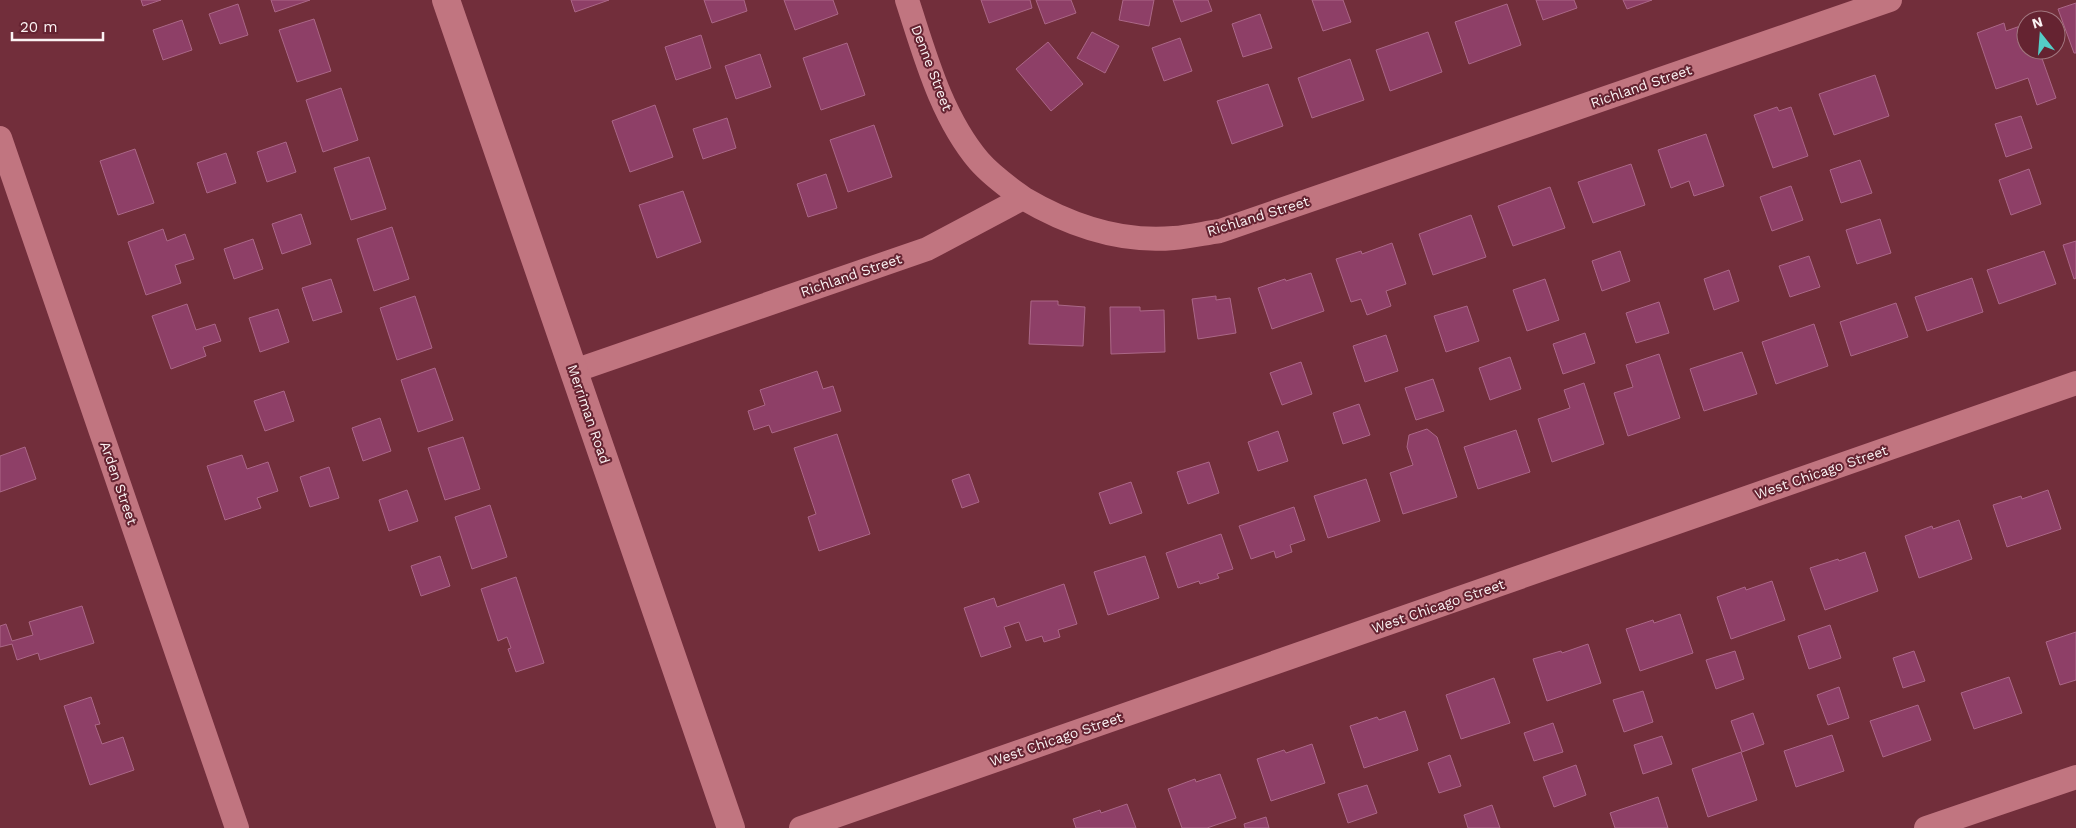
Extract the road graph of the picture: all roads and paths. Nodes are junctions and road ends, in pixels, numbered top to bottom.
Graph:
1 (446, 0) edge
2 (907, 0) edge
3 (1890, 0) edge
4 (0, 138) edge
5 (1024, 198) junction
6 (574, 371) junction
7 (2076, 383) edge
8 (2076, 777) edge
9 (237, 828) edge
10 (731, 828) edge
11 (801, 828) edge
12 (1926, 828) edge

1 - 6 main road, Merriman Road
2 - 5 street, Denne Street
3 - 5 street, Richland Street
4 - 9 street, Arden Street
5 - 6 street, Richland Street
6 - 10 main road, Merriman Road
7 - 11 street, West Chicago Street
8 - 12 street

